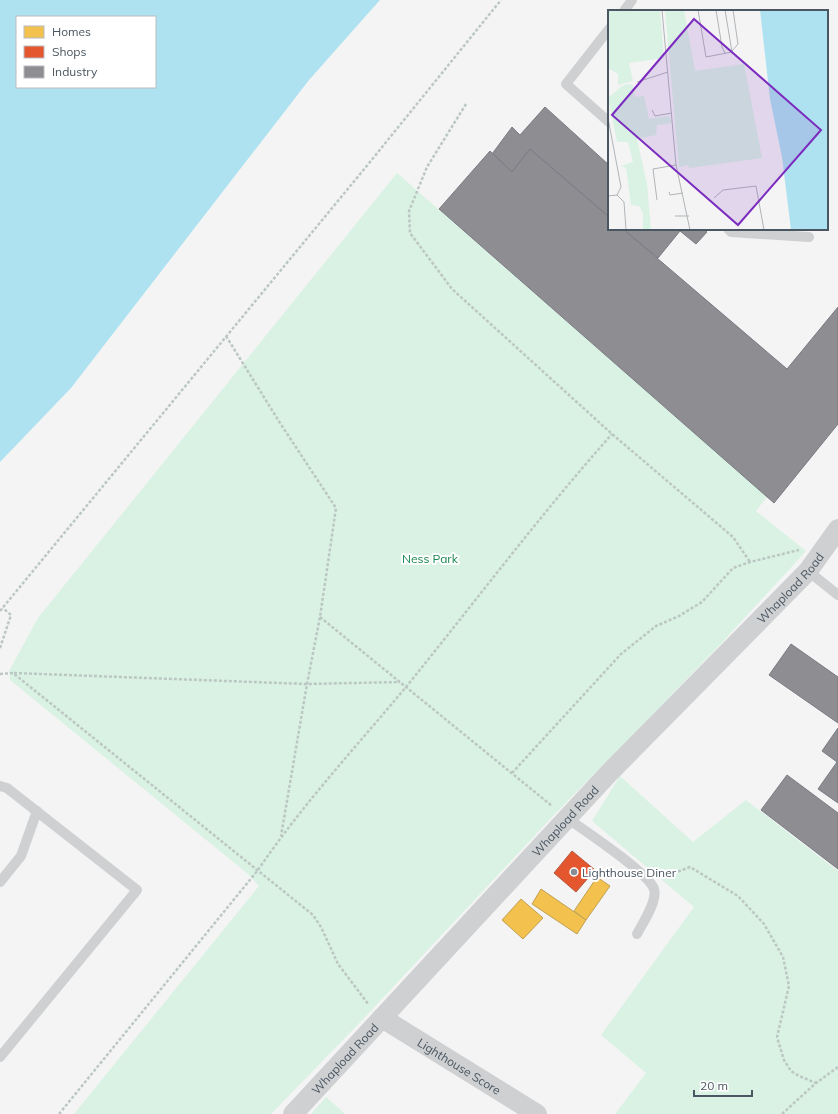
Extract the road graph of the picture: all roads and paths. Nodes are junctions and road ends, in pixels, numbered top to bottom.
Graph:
1 (501, 0) edge
2 (632, 0) edge
3 (625, 10) edge
4 (608, 30) edge
5 (466, 104) dead end
6 (608, 121) edge
7 (729, 230) edge
8 (809, 237) dead end
9 (226, 336) junction
10 (612, 434) junction
11 (838, 529) edge
12 (750, 562) junction
13 (813, 564) junction
14 (838, 595) edge
15 (3, 608) junction
16 (0, 611) edge
17 (320, 617) junction
18 (0, 648) edge
19 (13, 673) junction
20 (0, 674) edge
21 (400, 682) junction
22 (307, 684) junction
23 (406, 687) junction
24 (512, 773) junction
25 (0, 786) edge
26 (37, 811) junction
27 (567, 818) junction
28 (281, 837) junction
29 (258, 870) junction
30 (641, 872) junction
31 (0, 882) edge
32 (637, 934) dead end
33 (382, 1018) junction
34 (0, 1057) edge
35 (838, 1067) edge
36 (816, 1083) junction
37 (59, 1114) edge
38 (293, 1114) edge
39 (537, 1114) edge
40 (782, 1114) edge

1 - 9 path
2 - 3 lane
4 - 6 lane
5 - 10 path
7 - 8 lane
9 - 15 path
9 - 17 path
10 - 12 path
10 - 23 path
11 - 13 street, Whapload Road
12 - 13 path
12 - 24 path
13 - 14 lane
13 - 27 street, Whapload Road
15 - 16 path
15 - 18 path
17 - 21 path
17 - 22 path
19 - 20 path
19 - 22 path
19 - 29 path
21 - 22 path
21 - 23 path
22 - 28 path
23 - 24 path
23 - 28 path
24 - 27 path
25 - 26 lane
26 - 31 lane
26 - 34 lane
27 - 30 lane
27 - 33 street, Whapload Road
28 - 29 path
29 - 33 path
29 - 37 path
30 - 32 lane
30 - 36 path
33 - 38 street, Whapload Road
33 - 39 street, Lighthouse Score
35 - 36 path
36 - 40 path

